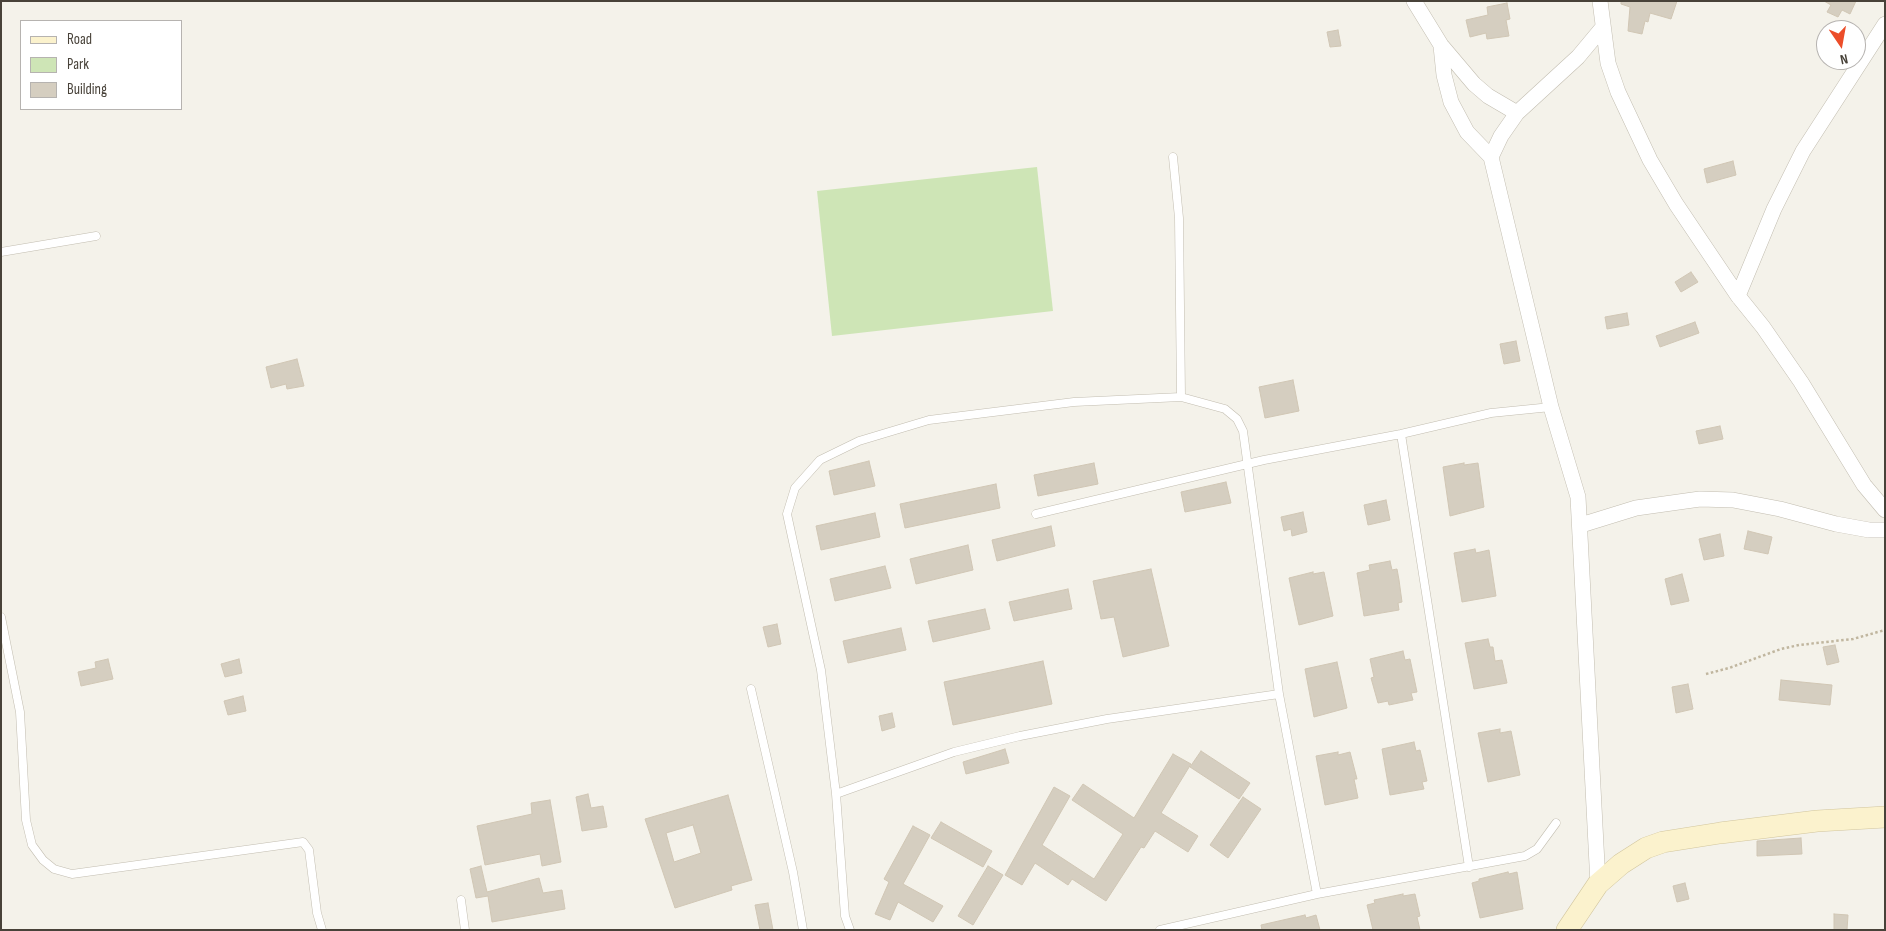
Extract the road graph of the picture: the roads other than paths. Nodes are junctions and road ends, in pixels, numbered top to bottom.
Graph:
1 (1414, 1) edge
2 (1600, 1) edge
3 (1885, 24) edge
4 (1603, 27) junction
5 (1441, 45) junction
6 (1517, 113) junction
7 (1173, 157) dead end
8 (1491, 157) junction
9 (96, 236) dead end
10 (1, 252) edge
11 (1738, 296) junction
12 (1181, 398) junction
13 (1551, 407) junction
14 (1401, 434) junction
15 (1249, 463) junction
16 (1885, 510) edge
17 (1036, 514) dead end
18 (1580, 526) junction
19 (1885, 530) edge
20 (1, 617) edge
21 (750, 689) dead end
22 (1279, 694) junction
23 (836, 794) junction
24 (1885, 817) edge
25 (1556, 823) dead end
26 (1469, 867) junction
27 (1598, 884) junction
28 (1317, 894) junction
29 (461, 900) dead end
30 (322, 930) edge
31 (464, 930) edge
32 (802, 930) edge
33 (850, 930) edge
34 (1160, 930) edge
35 (1567, 930) edge

1 - 5 street
2 - 4 street
3 - 11 street
4 - 6 street
4 - 11 street
5 - 6 street
5 - 8 street
6 - 8 street
7 - 12 lane
8 - 13 street
9 - 10 lane
11 - 16 street
12 - 15 lane
12 - 23 lane
13 - 14 lane
13 - 18 street
14 - 15 lane
14 - 26 lane
15 - 17 lane
15 - 22 lane
18 - 19 street
18 - 27 street
20 - 30 lane
21 - 32 lane
22 - 23 lane
22 - 28 lane
23 - 33 lane
24 - 27 street
25 - 26 lane
26 - 28 lane
27 - 35 street
28 - 34 lane
29 - 31 lane

